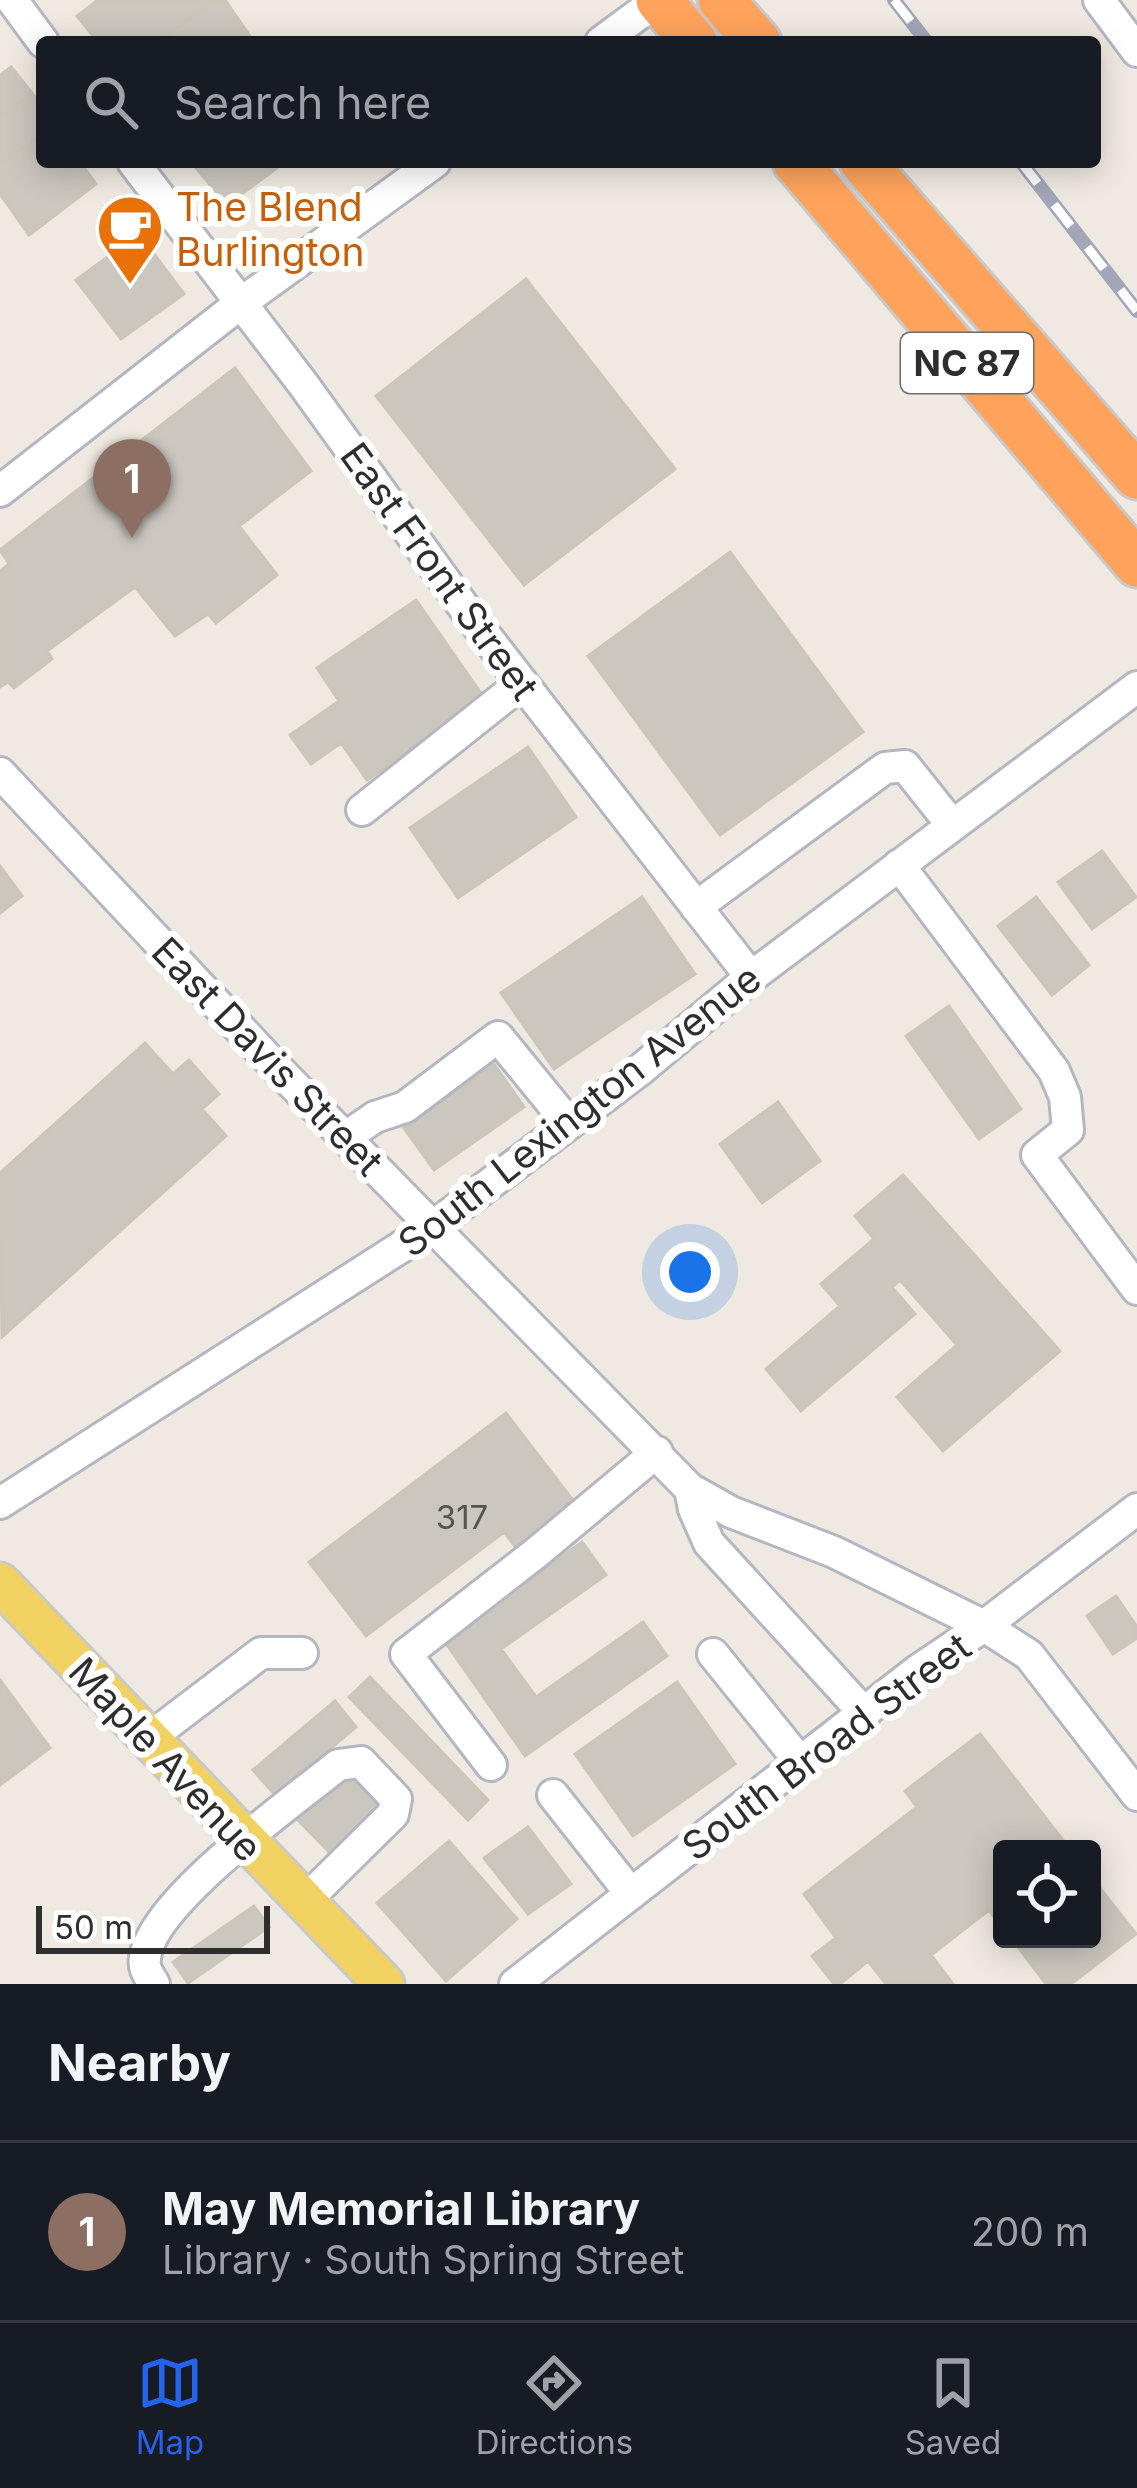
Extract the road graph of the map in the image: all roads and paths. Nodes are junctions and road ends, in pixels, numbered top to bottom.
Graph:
1 (658, 0) edge
2 (721, 0) edge
3 (1099, 0) edge
4 (27, 20) edge
5 (609, 36) edge
6 (689, 36) edge
7 (753, 36) edge
8 (0, 39) edge
9 (1137, 51) edge
10 (138, 168) edge
11 (427, 168) edge
12 (801, 168) edge
13 (868, 168) edge
14 (241, 303) junction
15 (1137, 476) edge
16 (0, 491) edge
17 (1137, 564) edge
18 (522, 683) junction
19 (1137, 687) edge
20 (0, 773) edge
21 (362, 810) dead end
22 (952, 825) junction
23 (898, 865) junction
24 (697, 907) junction
25 (751, 977) junction
26 (569, 1124) junction
27 (346, 1137) junction
28 (434, 1226) junction
29 (1137, 1289) edge
30 (657, 1453) junction
31 (690, 1489) junction
32 (0, 1503) edge
33 (1137, 1509) edge
34 (0, 1583) edge
35 (984, 1626) junction
36 (302, 1653) dead end
37 (713, 1654) dead end
38 (865, 1714) junction
39 (148, 1739) junction
40 (801, 1763) junction
41 (490, 1765) dead end
42 (553, 1795) dead end
43 (1137, 1795) edge
44 (245, 1842) junction
45 (631, 1894) junction
46 (303, 1904) junction
47 (154, 1984) edge
48 (384, 1984) edge
49 (515, 1984) edge

1 - 5 street
1 - 6 highway
2 - 7 highway
3 - 9 street
4 - 8 street
10 - 14 street, East Front Street
11 - 14 street
12 - 17 highway, NC 87
13 - 15 highway, NC 87
14 - 16 street
14 - 18 street, East Front Street
18 - 21 street
18 - 24 street, East Front Street
19 - 22 street, South Lexington Avenue
20 - 27 street, East Davis Street
22 - 23 street, South Lexington Avenue
22 - 24 street
23 - 25 street, South Lexington Avenue
23 - 29 street
24 - 25 street, East Front Street
25 - 26 street, South Lexington Avenue
26 - 27 street
26 - 28 street, South Lexington Avenue
27 - 28 street, East Davis Street
28 - 30 street, East Davis Street
28 - 32 street, South Lexington Avenue
30 - 31 street, East Davis Street
30 - 41 street
31 - 35 street, East Davis Street
31 - 38 street, East Davis Street
33 - 35 street, South Broad Street
34 - 39 main road, Maple Avenue
35 - 38 street, South Broad Street
35 - 43 street, East Davis Street
36 - 39 street
37 - 40 street
38 - 40 street, South Broad Street
39 - 44 main road, Maple Avenue
40 - 45 street, South Broad Street
42 - 45 street
44 - 46 main road, Maple Avenue
44 - 46 street
44 - 47 street
45 - 49 street, South Broad Street
46 - 48 main road, Maple Avenue

